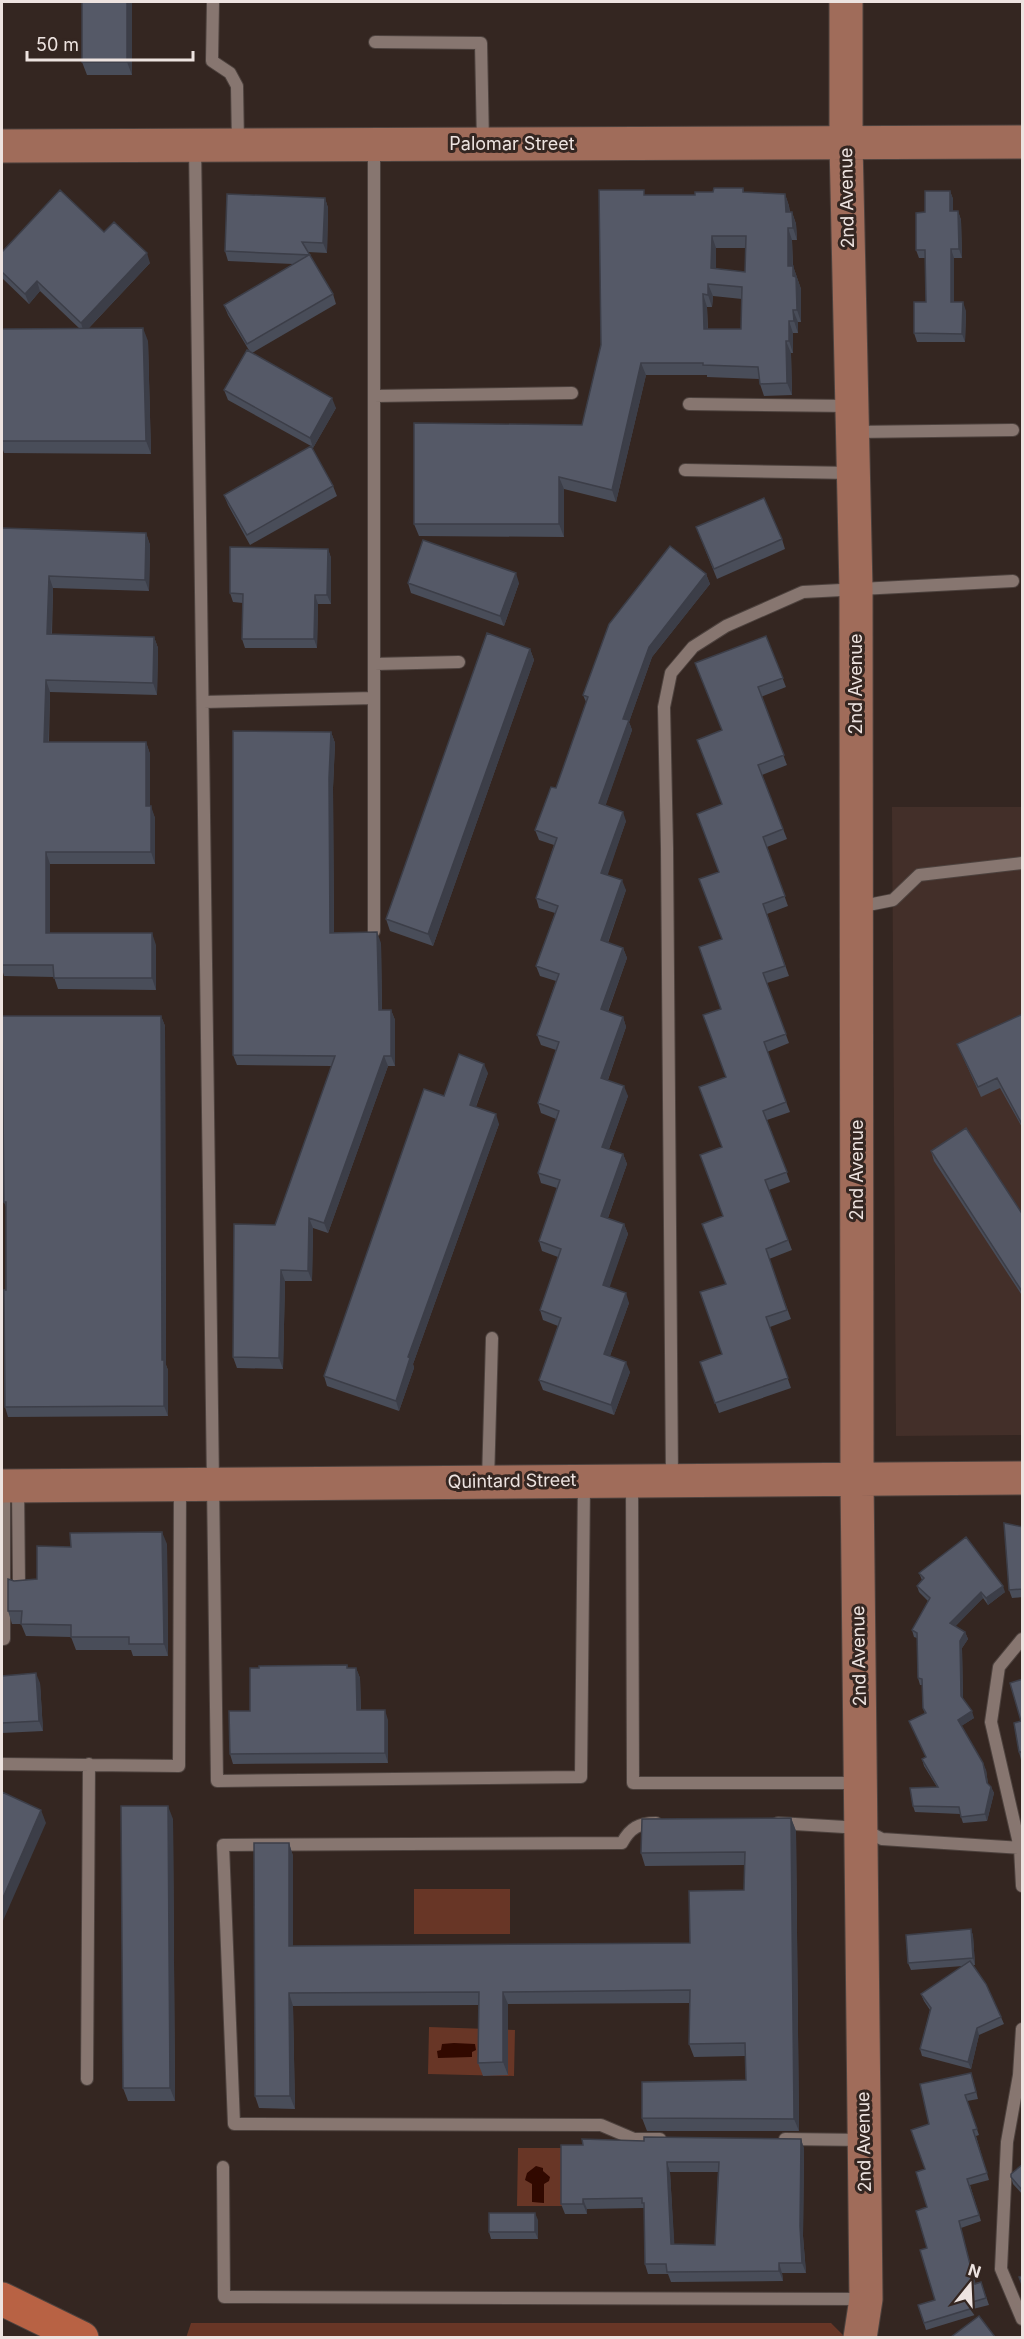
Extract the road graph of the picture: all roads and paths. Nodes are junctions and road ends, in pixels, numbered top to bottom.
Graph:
1 (213, 2) edge
2 (846, 2) edge
3 (375, 42) dead end
4 (1023, 142) edge
5 (846, 144) junction
6 (195, 145) junction
7 (238, 145) junction
8 (374, 145) junction
9 (483, 145) junction
10 (2, 146) edge
11 (572, 393) dead end
12 (374, 396) junction
13 (689, 404) dead end
14 (852, 419) junction
15 (1013, 430) dead end
16 (685, 470) dead end
17 (854, 473) junction
18 (1013, 581) dead end
19 (856, 589) junction
20 (459, 662) dead end
21 (374, 664) junction
22 (374, 698) junction
23 (202, 702) junction
24 (1023, 863) edge
25 (857, 907) junction
26 (374, 931) edge
27 (492, 1338) dead end
28 (1023, 1478) edge
29 (857, 1479) junction
30 (584, 1480) junction
31 (632, 1481) junction
32 (672, 1481) junction
33 (488, 1482) junction
34 (180, 1485) junction
35 (213, 1485) junction
36 (8, 1486) edge
37 (19, 1585) edge
38 (1023, 1639) edge
39 (2, 1640) edge
40 (2, 1764) edge
41 (89, 1764) junction
42 (861, 1783) junction
43 (666, 1823) edge
44 (762, 1823) edge
45 (861, 1828) junction
46 (1021, 1848) edge
47 (1023, 1886) edge
48 (1023, 2029) edge
49 (87, 2079) dead end
50 (669, 2139) edge
51 (775, 2139) edge
52 (864, 2139) junction
53 (223, 2167) dead end
54 (2, 2299) edge
55 (866, 2299) junction
56 (1023, 2319) edge
57 (82, 2337) edge
58 (860, 2337) edge

1 - 7 lane
2 - 5 street, 2nd Avenue
3 - 9 lane
4 - 5 street, Palomar Street
5 - 9 street, Palomar Street
5 - 14 street, 2nd Avenue
6 - 7 street, Palomar Street
6 - 10 street, Palomar Street
6 - 23 lane
7 - 8 street, Palomar Street
8 - 9 street, Palomar Street
8 - 12 lane
11 - 12 lane
12 - 21 lane
13 - 14 lane
14 - 15 lane
14 - 17 street, 2nd Avenue
16 - 17 lane
17 - 19 street, 2nd Avenue
18 - 19 lane
19 - 25 street, 2nd Avenue
19 - 32 lane
20 - 21 lane
21 - 22 lane
22 - 23 lane
22 - 26 lane
23 - 35 lane
24 - 25 lane
25 - 29 street, 2nd Avenue
27 - 33 lane
28 - 29 street, Quintard Street
29 - 32 street, Quintard Street
29 - 42 street, 2nd Avenue
30 - 31 street, Quintard Street
30 - 33 street, Quintard Street
30 - 35 lane
31 - 32 street, Quintard Street
31 - 42 lane
33 - 35 street, Quintard Street
34 - 35 street, Quintard Street
34 - 36 street, Quintard Street
34 - 41 lane
36 - 37 lane
36 - 39 lane
38 - 46 lane
40 - 41 lane
41 - 49 lane
42 - 45 street, 2nd Avenue
43 - 50 lane
44 - 45 lane
45 - 46 lane
45 - 52 street, 2nd Avenue
46 - 47 lane
48 - 56 lane
51 - 52 lane
52 - 55 street, 2nd Avenue
53 - 55 lane
54 - 57 main road
55 - 58 street, 2nd Avenue

